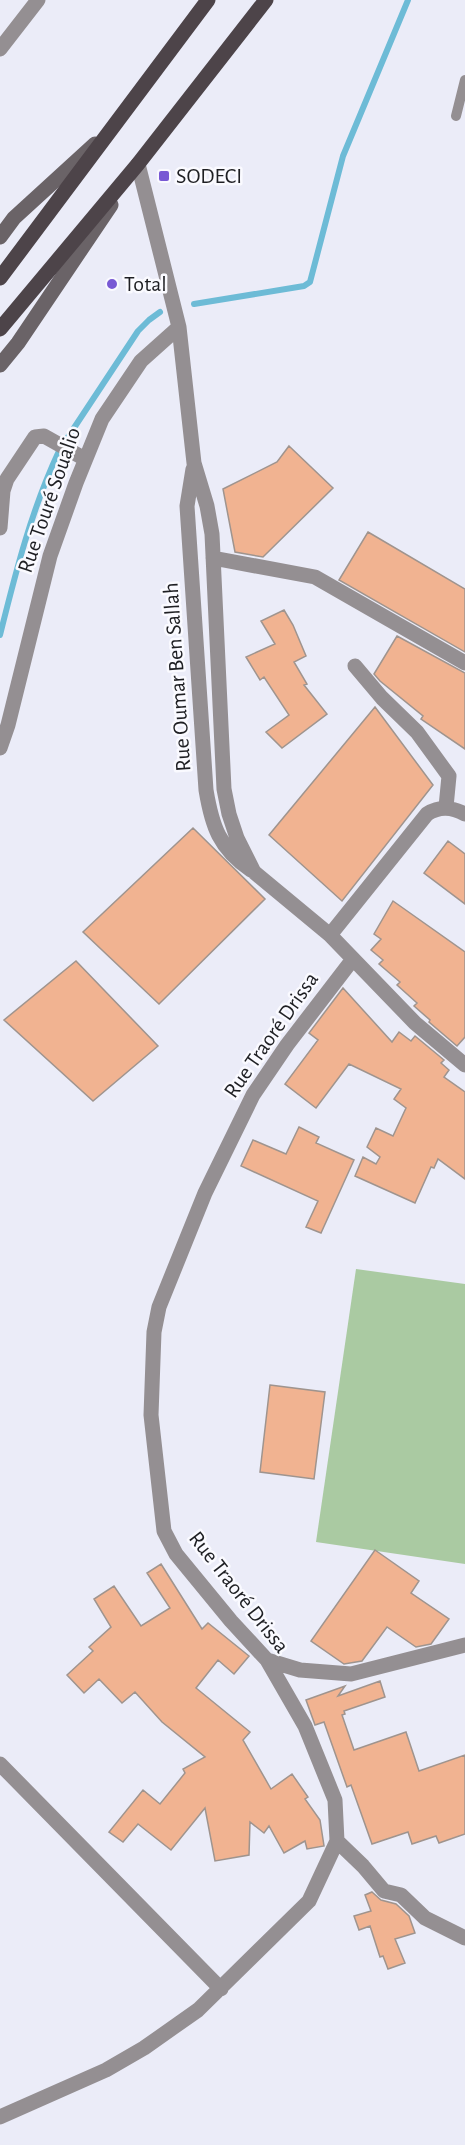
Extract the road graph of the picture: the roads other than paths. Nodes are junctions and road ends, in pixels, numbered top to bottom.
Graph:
1 (38, 0) edge
2 (208, 0) edge
3 (266, 0) edge
4 (0, 49) edge
5 (465, 80) edge
6 (456, 116) dead end
7 (108, 132) junction
8 (138, 164) junction
9 (0, 237) edge
10 (0, 278) edge
11 (179, 327) junction
12 (0, 328) edge
13 (0, 365) edge
14 (85, 459) junction
15 (194, 464) junction
16 (0, 528) edge
17 (213, 558) junction
18 (465, 663) edge
19 (355, 666) dead end
20 (4, 724) edge
21 (0, 748) edge
22 (446, 807) junction
23 (465, 814) edge
24 (254, 872) junction
25 (330, 935) junction
26 (352, 959) junction
27 (465, 1065) edge
28 (465, 1645) edge
29 (267, 1660) junction
30 (0, 1764) edge
31 (337, 1841) junction
32 (465, 1938) edge
33 (221, 1989) junction
34 (0, 2117) edge

1 - 4 street
2 - 7 main road
3 - 8 main road
5 - 6 lane
7 - 9 street
7 - 10 main road
8 - 11 street, Rue Oumar Ben Sallah
8 - 12 main road
8 - 13 street
11 - 14 street, Rue Touré Soualio
11 - 15 street, Rue Oumar Ben Sallah
14 - 16 street
14 - 20 street, Rue Touré Soualio
15 - 17 street, Rue Oumar Ben Sallah
15 - 24 street, Rue Oumar Ben Sallah
17 - 18 street
17 - 24 street, Rue Oumar Ben Sallah
19 - 22 street
20 - 21 street, Rue Touré Soualio
22 - 23 street
22 - 25 street
24 - 25 street, Rue Oumar Ben Sallah
25 - 26 street, Rue Oumar Ben Sallah
26 - 27 street, Rue Oumar Ben Sallah
26 - 29 street, Rue Traoré Drissa
28 - 29 street
29 - 31 street, Rue Traoré Drissa
30 - 33 street
31 - 32 street
31 - 33 street
33 - 34 street

